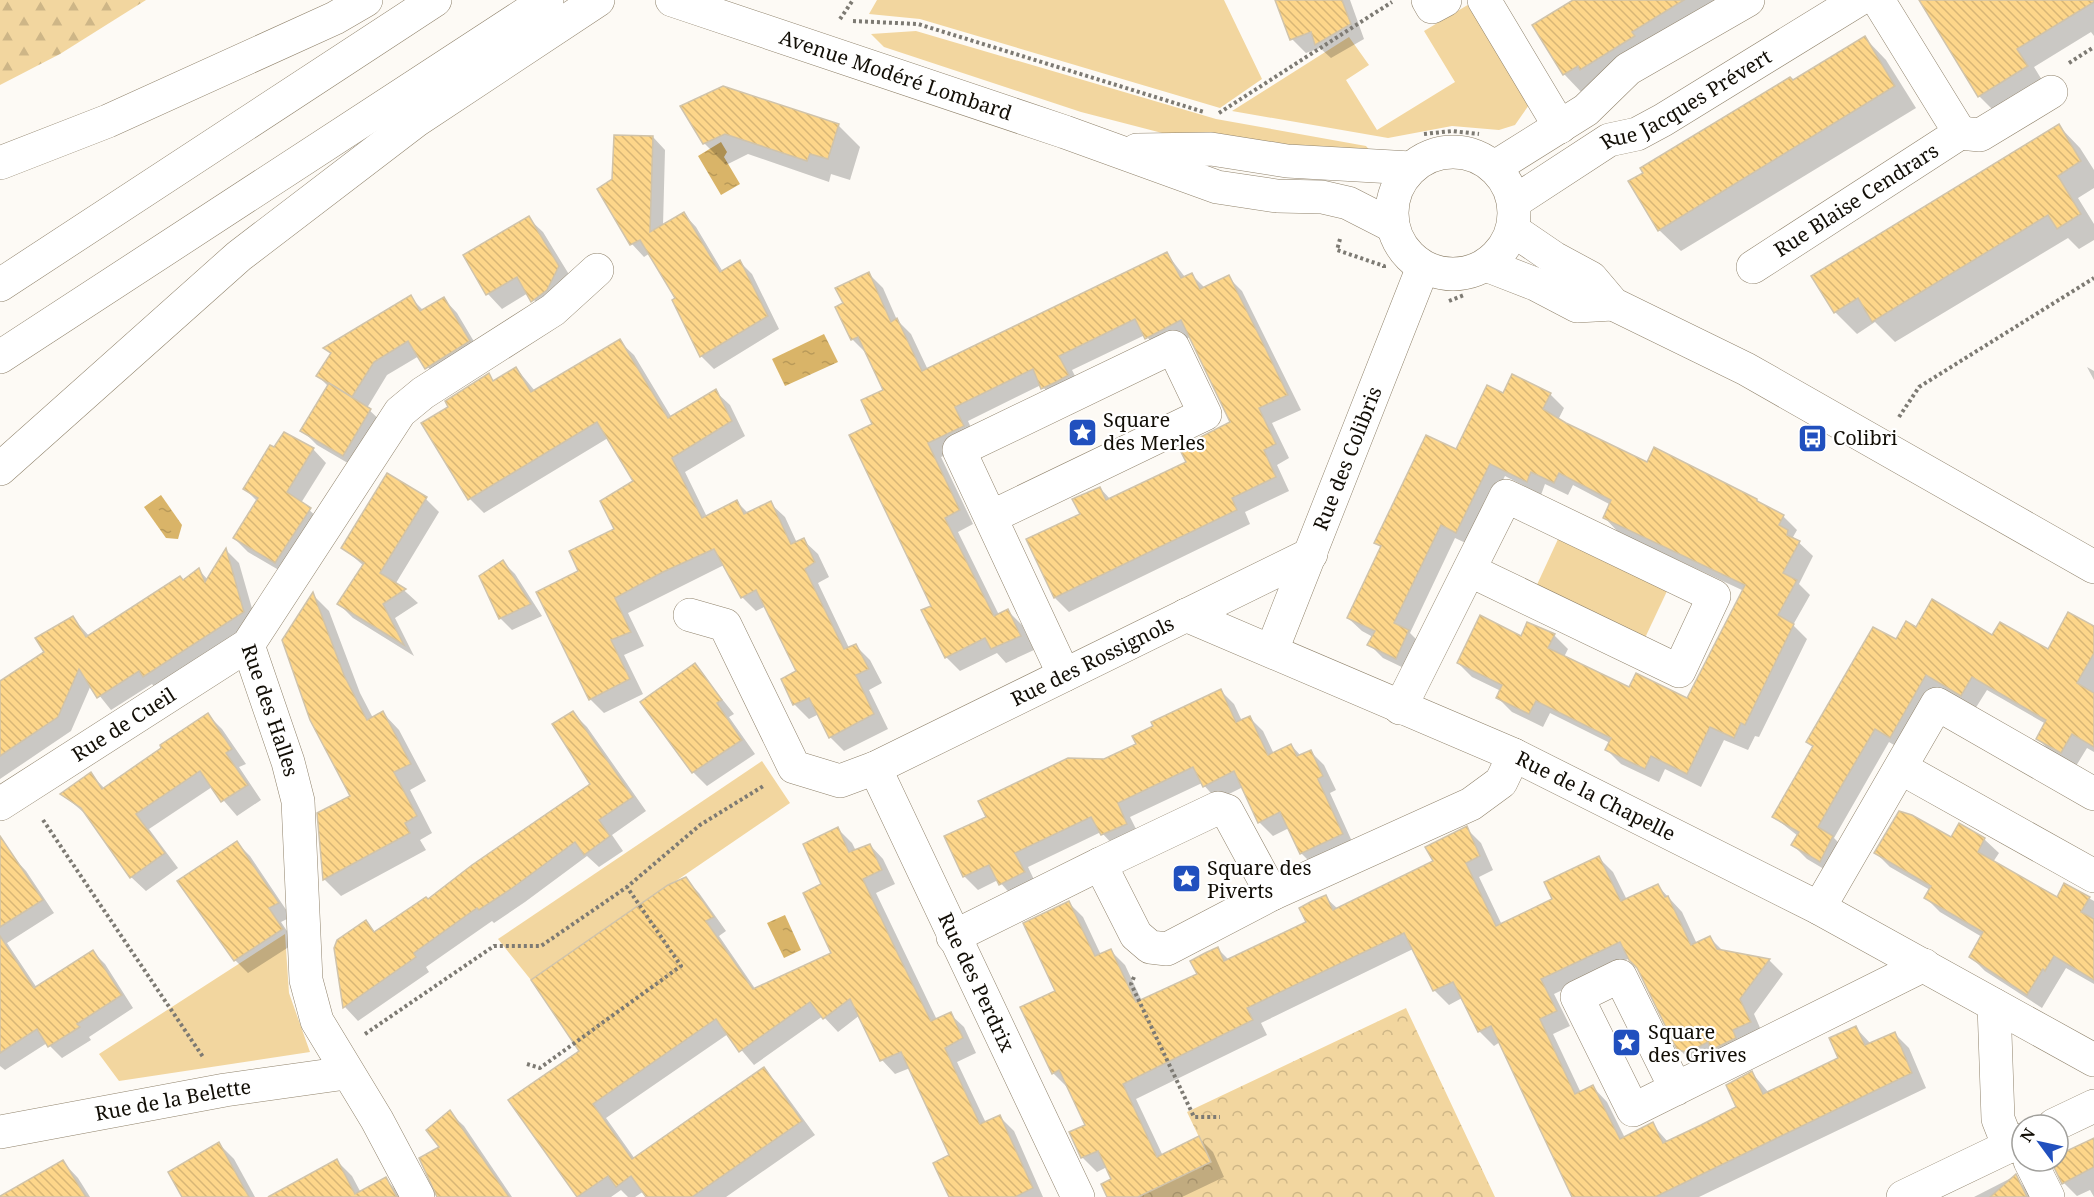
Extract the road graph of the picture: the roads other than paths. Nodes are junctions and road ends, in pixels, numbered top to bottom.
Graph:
1 (366, 0) edge
2 (435, 0) edge
3 (547, 0) edge
4 (598, 0) edge
5 (672, 0) edge
6 (1428, 0) edge
7 (1444, 0) edge
8 (1484, 0) edge
9 (1748, 0) edge
10 (1858, 0) edge
11 (1878, 0) edge
12 (2051, 92) dead end
13 (1560, 127) junction
14 (1960, 133) junction
15 (1118, 150) junction
16 (0, 163) edge
17 (1495, 167) junction
18 (1411, 168) junction
19 (1514, 216) junction
20 (1393, 226) junction
21 (1486, 265) junction
22 (1423, 267) junction
23 (1753, 267) dead end
24 (597, 270) dead end
25 (0, 285) edge
26 (1613, 304) junction
27 (0, 357) edge
28 (0, 469) edge
29 (991, 517) junction
30 (1311, 554) junction
31 (2094, 567) edge
32 (1469, 570) junction
33 (690, 615) dead end
34 (1186, 615) junction
35 (248, 645) junction
36 (1272, 651) junction
37 (1064, 675) junction
38 (1400, 708) junction
39 (1514, 755) junction
40 (874, 768) junction
41 (1901, 768) junction
42 (2094, 794) edge
43 (11, 796) edge
44 (1100, 864) junction
45 (2094, 876) edge
46 (1272, 894) junction
47 (1819, 908) junction
48 (953, 937) junction
49 (1924, 965) junction
50 (1994, 1005) junction
51 (2094, 1060) edge
52 (341, 1064) junction
53 (1676, 1089) dead end
54 (2094, 1106) edge
55 (2070, 1117) edge
56 (0, 1132) edge
57 (2010, 1134) edge
58 (2010, 1151) edge
59 (2035, 1173) edge
60 (418, 1197) edge
61 (1078, 1197) edge
62 (1903, 1197) edge
63 (2048, 1197) edge

1 - 16 main road
2 - 25 main road
3 - 27 main road
4 - 28 main road
5 - 15 main road, Avenue Modéré Lombard
6 - 7 main road
8 - 13 main road
9 - 13 main road, Rue Jacques Prévert
10 - 19 main road, Rue Jacques Prévert
11 - 14 main road, Rue Blaise Cendrars
12 - 14 main road, Rue Blaise Cendrars
13 - 17 main road, Rue Jacques Prévert
14 - 23 main road, Rue Blaise Cendrars
15 - 18 main road, Avenue Modéré Lombard
15 - 20 main road, Avenue Modéré Lombard
17 - 18 main road
17 - 19 main road
18 - 20 main road
19 - 21 main road
19 - 26 main road
20 - 22 main road
21 - 22 main road
21 - 26 main road
22 - 30 main road, Rue des Colibris
24 - 35 main road, Rue des Halles
26 - 31 main road
29 - 29 main road
29 - 37 main road
30 - 34 main road, Rue des Rossignols
30 - 36 main road, Rue des Colibris
32 - 32 main road
32 - 38 main road
33 - 40 main road, Rue des Rossignols
34 - 36 main road, Rue de la Chapelle
34 - 37 main road, Rue des Rossignols
35 - 43 main road, Rue de Cueil
35 - 52 main road, Rue des Halles
36 - 38 main road, Rue de la Chapelle
37 - 40 main road, Rue des Rossignols
38 - 39 main road, Rue de la Chapelle
39 - 46 main road
39 - 47 main road, Rue de la Chapelle
40 - 48 main road, Rue des Perdrix
41 - 42 main road
41 - 45 main road
41 - 47 main road
44 - 46 main road
44 - 46 main road
44 - 48 main road
47 - 49 main road, Rue de la Chapelle
48 - 61 main road, Rue des Perdrix
49 - 50 main road, Rue de la Chapelle
49 - 53 main road
50 - 51 main road, Rue de la Chapelle
50 - 57 main road
52 - 56 main road, Rue de la Belette
52 - 60 main road, Rue des Halles
54 - 55 main road
58 - 62 main road
59 - 63 main road

